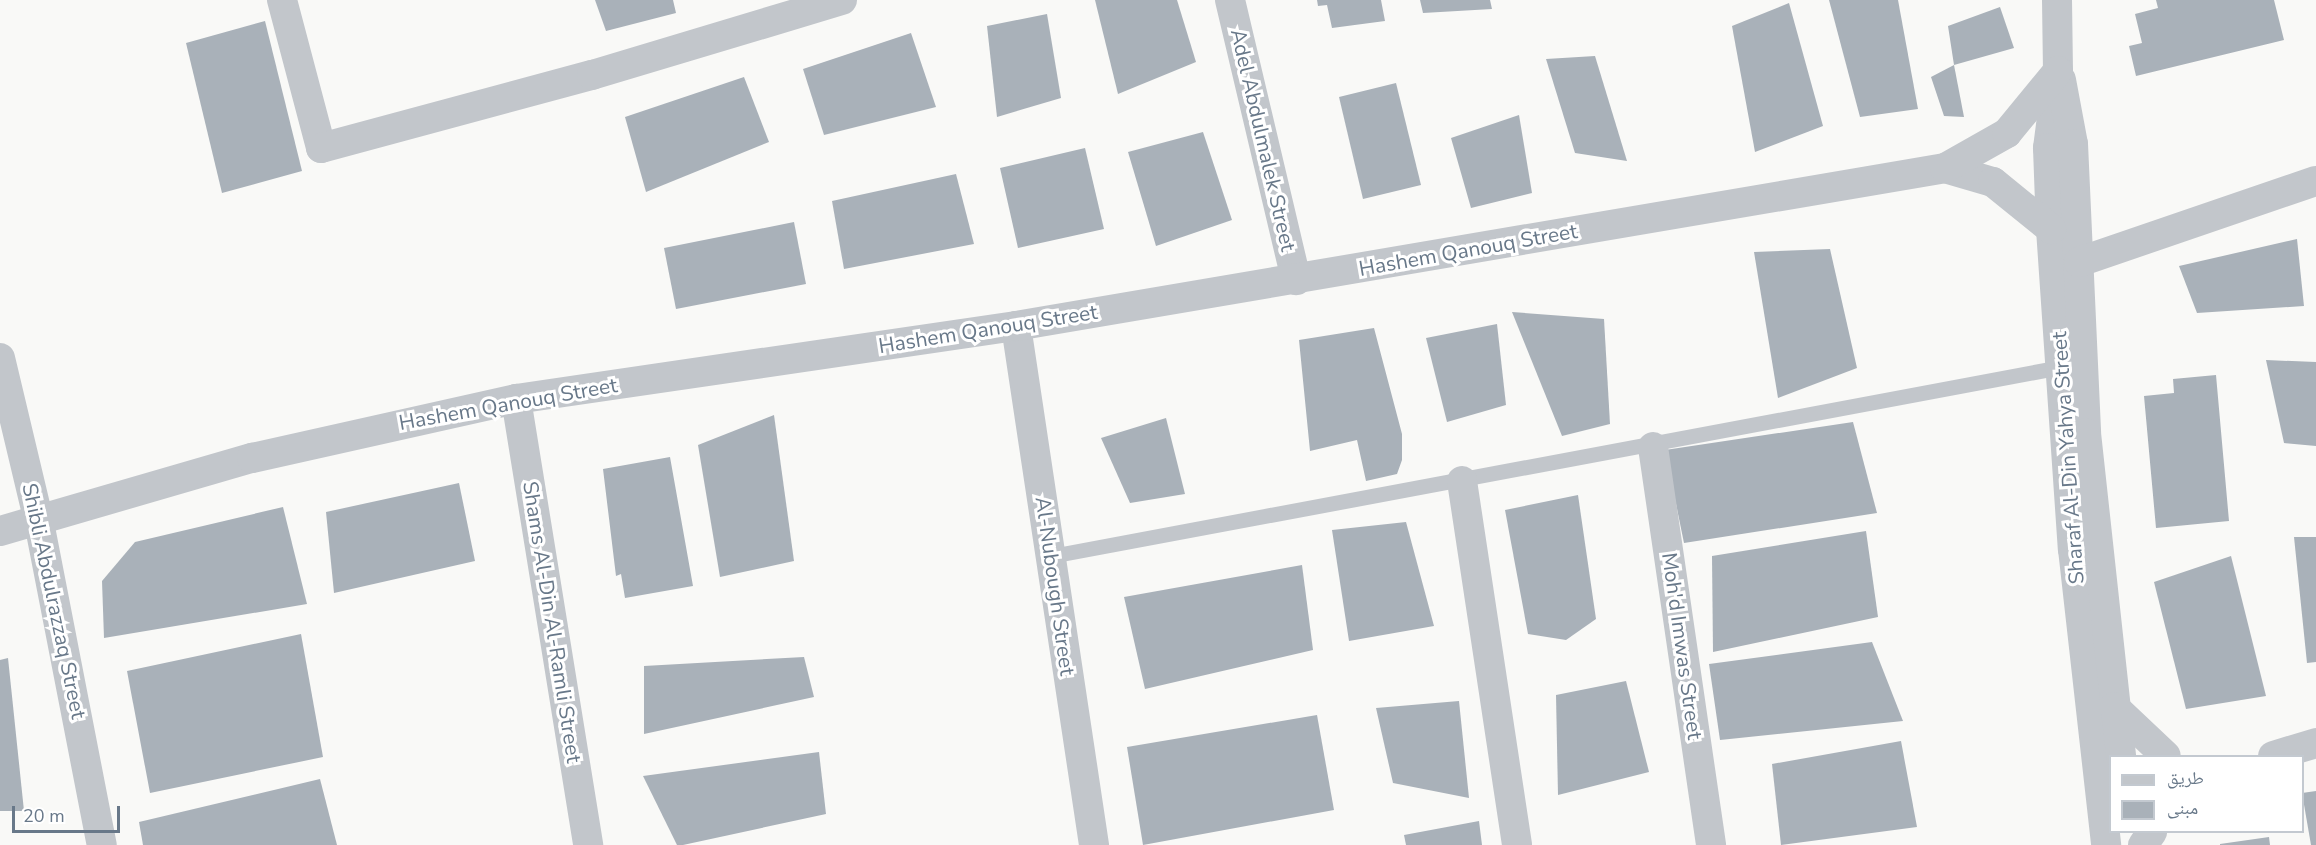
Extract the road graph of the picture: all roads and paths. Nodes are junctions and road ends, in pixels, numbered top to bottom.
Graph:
1 (282, 0) edge
2 (842, 0) edge
3 (1230, 0) edge
4 (2057, 0) edge
5 (2058, 71) junction
6 (2007, 133) junction
7 (2048, 148) junction
8 (1945, 168) junction
9 (2074, 169) junction
10 (2316, 182) edge
11 (2051, 229) junction
12 (2079, 262) junction
13 (1296, 280) junction
14 (1016, 326) junction
15 (0, 358) edge
16 (2071, 365) junction
17 (516, 399) junction
18 (1653, 447) junction
19 (1462, 481) junction
20 (38, 517) junction
21 (0, 531) edge
22 (1051, 556) junction
23 (2114, 707) junction
24 (2316, 743) edge
25 (2121, 755) edge
26 (2165, 755) edge
27 (2276, 755) edge
28 (2104, 779) edge
29 (2106, 812) edge
30 (102, 845) edge
31 (588, 845) edge
32 (1094, 845) edge
33 (1517, 845) edge
34 (1711, 845) edge
35 (2106, 845) edge

1 - 2 street
3 - 13 street, Adel Abdulmalek Street
4 - 5 street, Sharaf Al-Din Yahya Street
5 - 6 street, Hashem Qanouq Street
5 - 7 street, Sharaf Al-Din Yahya Street
5 - 9 street, Sharaf Al-Din Yahya Street
6 - 7 street
6 - 8 street, Hashem Qanouq Street
7 - 9 street
7 - 11 street, Sharaf Al-Din Yahya Street
8 - 11 street, Hashem Qanouq Street
8 - 13 street, Hashem Qanouq Street
9 - 12 street, Sharaf Al-Din Yahya Street
10 - 12 street
11 - 16 street, Sharaf Al-Din Yahya Street
12 - 16 street, Sharaf Al-Din Yahya Street
13 - 14 street, Hashem Qanouq Street
14 - 17 street, Hashem Qanouq Street
14 - 22 street, Al-Nubough Street
15 - 20 street, Shibli Abdulrazzaq Street
16 - 18 lane
16 - 23 street, Sharaf Al-Din Yahya Street
16 - 28 street, Sharaf Al-Din Yahya Street
17 - 20 street, Hashem Qanouq Street
17 - 31 street, Shams Al-Din Al-Ramli Street
18 - 19 lane
18 - 34 street, Moh'd Imwas Street
19 - 22 lane
19 - 33 street
20 - 21 street, Hashem Qanouq Street
20 - 30 street, Shibli Abdulrazzaq Street
22 - 32 street, Al-Nubough Street
23 - 25 street, Sharaf Al-Din Yahya Street
23 - 26 street
24 - 27 street
28 - 29 street, Sharaf Al-Din Yahya Street
29 - 35 street, Sharaf Al-Din Yahya Street

